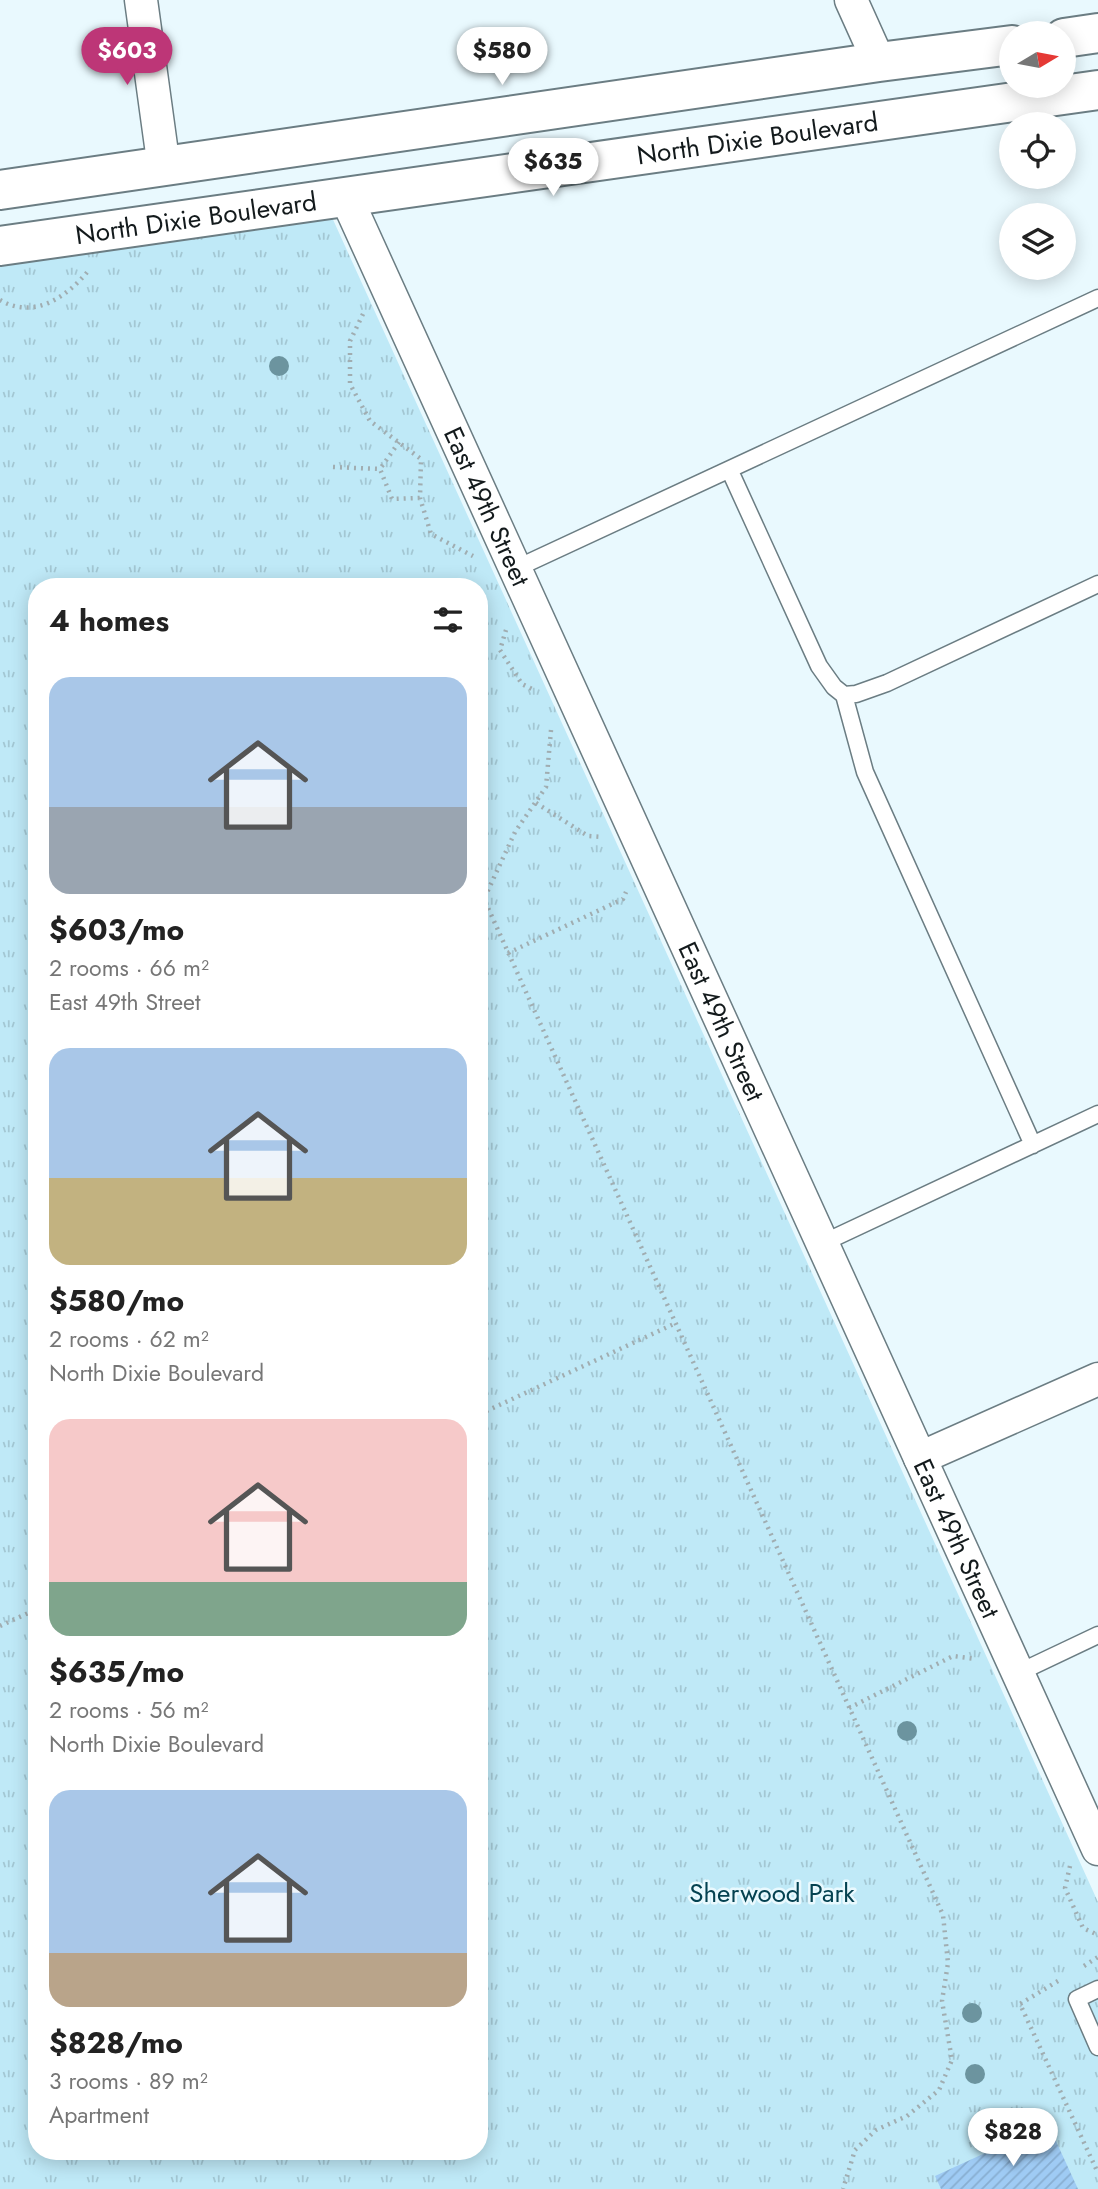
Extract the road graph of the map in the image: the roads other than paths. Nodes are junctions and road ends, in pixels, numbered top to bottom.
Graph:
1 (142, 0) edge
2 (851, 0) edge
3 (1098, 33) edge
4 (1076, 36) edge
5 (999, 47) edge
6 (879, 62) junction
7 (1098, 90) edge
8 (164, 168) junction
9 (0, 190) edge
10 (346, 197) junction
11 (0, 246) edge
12 (1098, 298) edge
13 (730, 471) junction
14 (517, 568) junction
15 (1098, 584) edge
16 (844, 695) junction
17 (1098, 1114) edge
18 (1032, 1145) junction
19 (822, 1243) junction
20 (1098, 1379) edge
21 (920, 1458) junction
22 (1098, 1636) edge
23 (1018, 1673) junction
24 (1084, 1855) edge
25 (1098, 1989) edge
26 (1098, 2047) edge

1 - 8 street
2 - 6 street
3 - 4 main road
5 - 6 main road, North Dixie Boulevard
6 - 8 main road, North Dixie Boulevard
7 - 10 main road, North Dixie Boulevard
8 - 9 main road, North Dixie Boulevard
10 - 11 main road, North Dixie Boulevard
10 - 14 street, East 49th Street
12 - 13 lane
13 - 14 lane
13 - 16 lane
14 - 19 street, East 49th Street
15 - 16 lane
16 - 18 lane
17 - 18 lane
18 - 19 lane
19 - 21 street, East 49th Street
20 - 21 street
21 - 23 street, East 49th Street
22 - 23 lane
23 - 24 street, East 49th Street
25 - 26 lane

